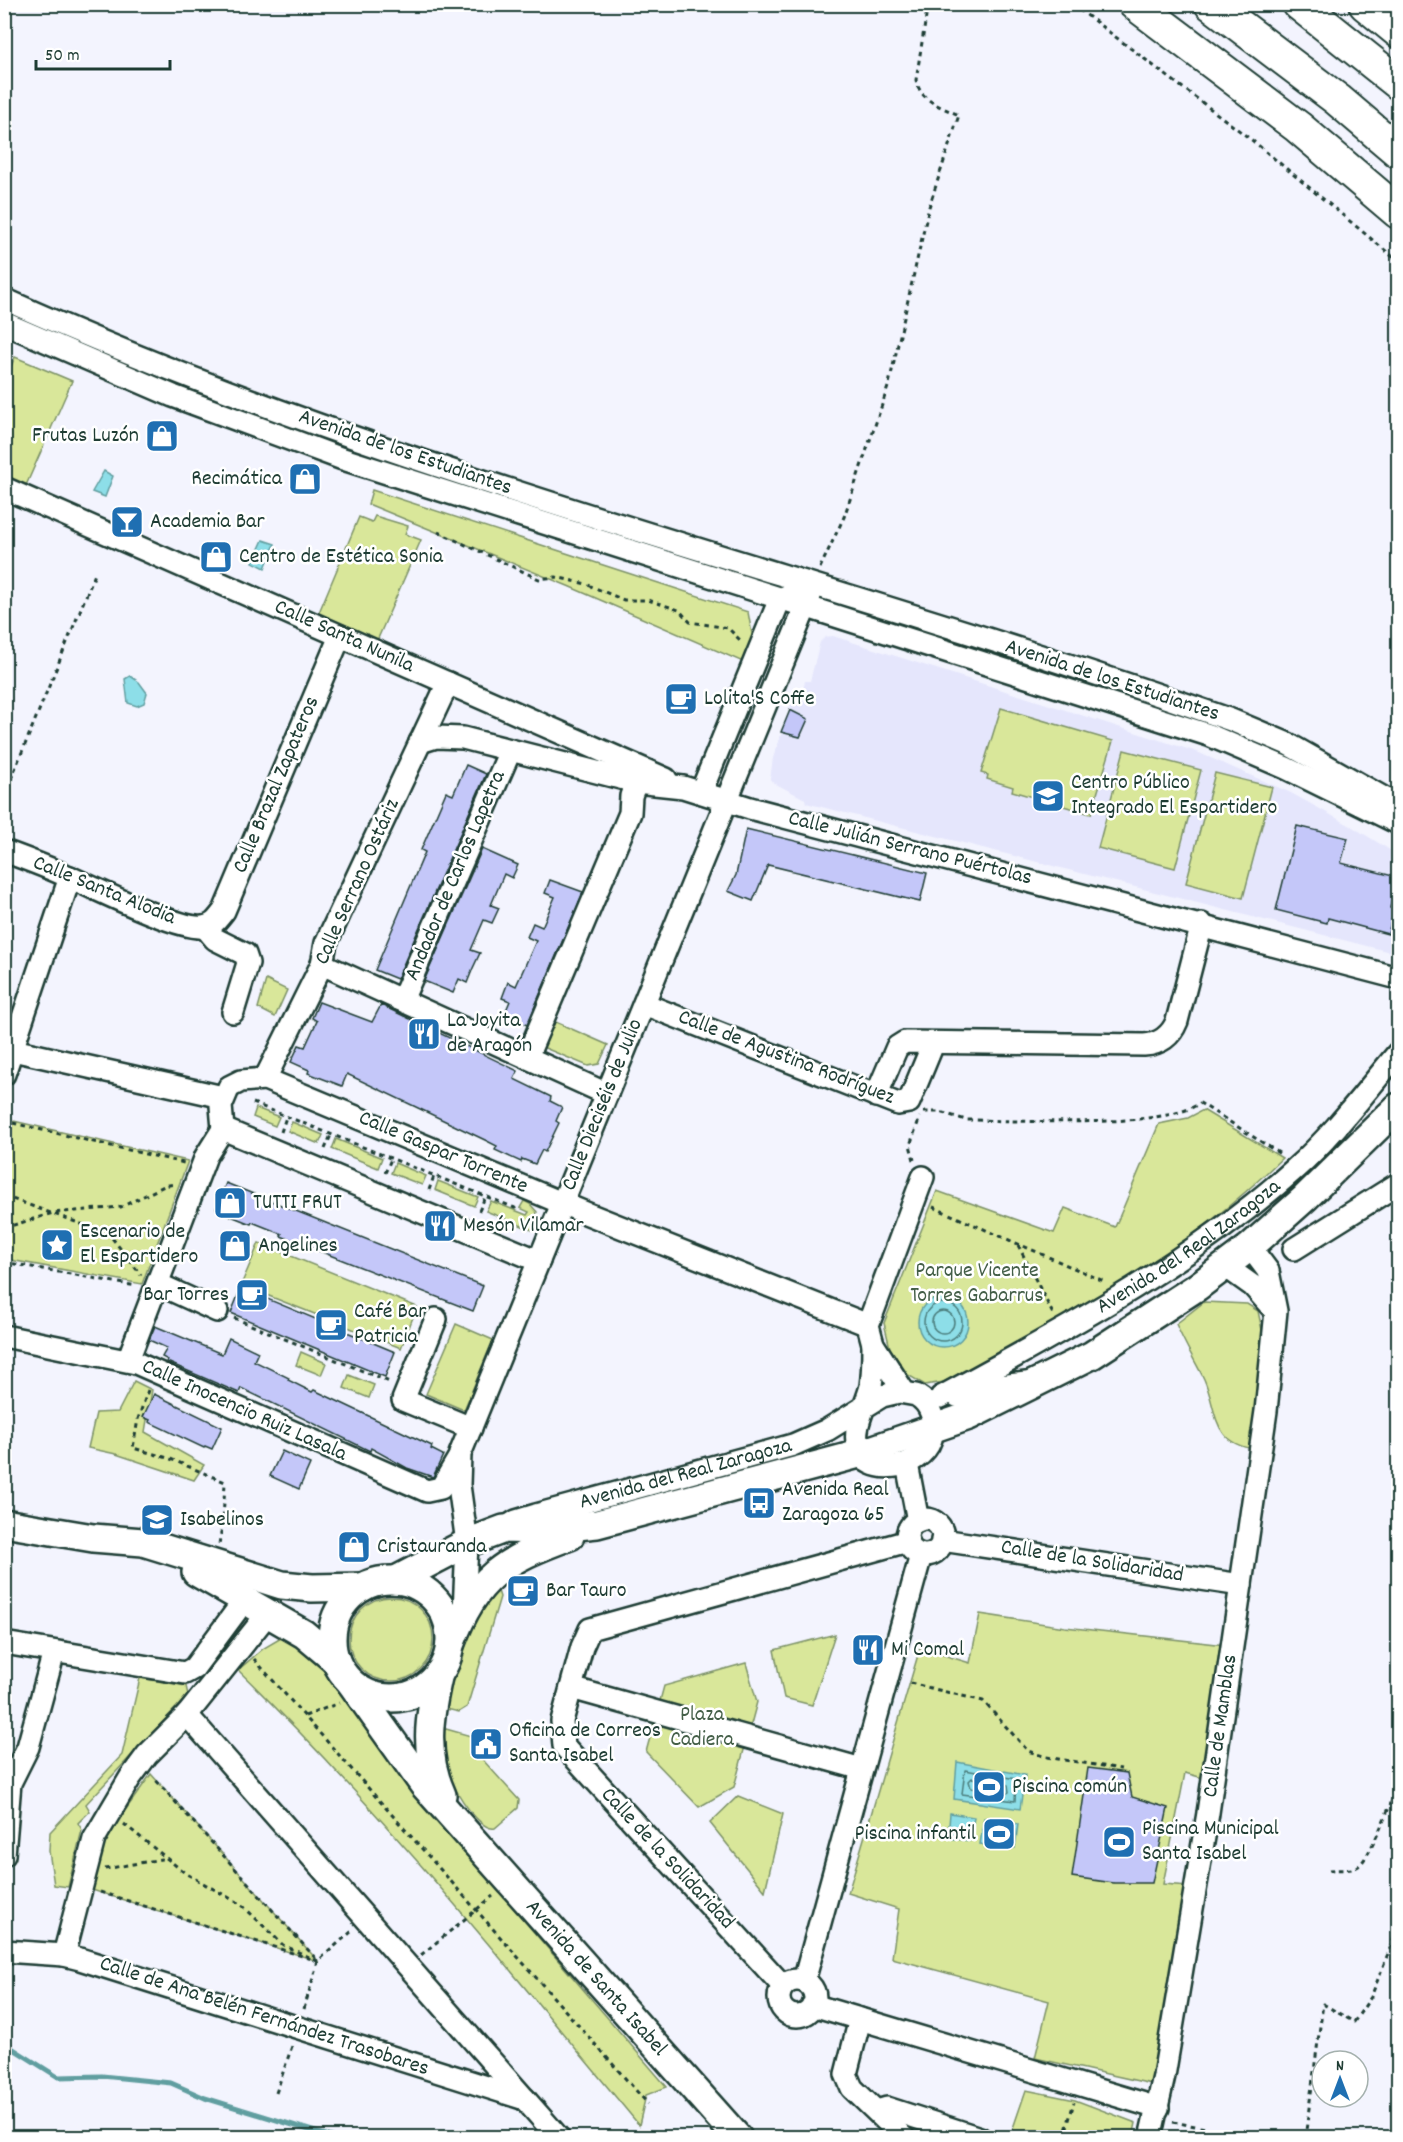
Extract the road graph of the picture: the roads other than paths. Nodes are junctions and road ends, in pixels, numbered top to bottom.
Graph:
1 (1134, 4) edge
2 (1211, 4) edge
3 (1299, 4) edge
4 (1365, 4) edge
5 (1398, 31) edge
6 (1398, 83) edge
7 (1398, 152) edge
8 (1398, 212) edge
9 (4, 299) edge
10 (4, 323) edge
11 (4, 488) edge
12 (814, 584) junction
13 (780, 599) junction
14 (806, 608) junction
15 (340, 636) junction
16 (448, 683) junction
17 (420, 742) junction
18 (510, 751) junction
19 (636, 782) junction
20 (692, 790) junction
21 (1334, 792) junction
22 (727, 802) junction
23 (1398, 806) edge
24 (1398, 824) edge
25 (1398, 834) edge
26 (4, 851) edge
27 (70, 877) junction
28 (1202, 924) junction
29 (205, 927) junction
30 (322, 964) junction
31 (1398, 978) edge
32 (399, 999) junction
33 (644, 1004) junction
34 (233, 1012) dead end
35 (933, 1044) junction
36 (8, 1049) edge
37 (1398, 1053) edge
38 (527, 1057) junction
39 (4, 1074) edge
40 (265, 1079) junction
41 (607, 1094) junction
42 (876, 1096) junction
43 (223, 1097) junction
44 (1398, 1107) edge
45 (223, 1129) junction
46 (923, 1177) road end
47 (1398, 1184) edge
48 (563, 1203) junction
49 (1250, 1247) junction
50 (1294, 1249) dead end
51 (538, 1261) junction
52 (1225, 1266) junction
53 (149, 1284) junction
54 (218, 1311) road end
55 (1276, 1311) junction
56 (436, 1319) dead end
57 (870, 1334) junction
58 (4, 1336) edge
59 (128, 1360) junction
60 (1040, 1382) junction
61 (912, 1395) junction
62 (941, 1397) junction
63 (863, 1409) junction
64 (471, 1428) junction
65 (934, 1428) junction
66 (460, 1454) junction
67 (859, 1454) junction
68 (907, 1464) junction
69 (918, 1521) junction
70 (4, 1523) edge
71 (597, 1524) junction
72 (504, 1529) junction
73 (93, 1538) junction
74 (942, 1540) junction
75 (467, 1543) junction
76 (914, 1548) junction
77 (396, 1580) junction
78 (1241, 1585) junction
79 (363, 1587) junction
80 (257, 1605) junction
81 (464, 1613) junction
82 (4, 1643) edge
83 (450, 1645) junction
84 (54, 1652) junction
85 (336, 1661) junction
86 (439, 1673) junction
87 (571, 1688) junction
88 (355, 1689) junction
89 (187, 1715) junction
90 (862, 1769) junction
91 (454, 1817) junction
92 (4, 1855) edge
93 (4, 1951) edge
94 (64, 1955) junction
95 (794, 1984) junction
96 (813, 2005) junction
97 (860, 2019) junction
98 (483, 2050) junction
99 (464, 2081) junction
100 (525, 2099) junction
101 (877, 2111) junction
102 (1155, 2121) edge
103 (942, 2132) edge
104 (559, 2138) edge
105 (738, 2138) edge
106 (904, 2138) edge
107 (980, 2138) edge

1 - 8 highway
2 - 7 highway
3 - 6 highway
4 - 5 highway
9 - 12 street, Avenida de los Estudiantes
10 - 13 street, Avenida de los Estudiantes
11 - 15 street, Calle Santa Nunila
12 - 13 street
12 - 14 street
12 - 23 street, Avenida de los Estudiantes
13 - 14 street, Avenida de los Estudiantes
13 - 20 street
14 - 21 street, Avenida de los Estudiantes
14 - 22 street, Calle Dieciséis de Julio
15 - 16 street, Calle Santa Nunila
15 - 29 street, Calle Brazal Zapateros
16 - 17 street, Calle Serrano Ostáriz
16 - 20 street, Calle Santa Nunila
17 - 18 street, Calle Julián Serrano Puértolas
17 - 30 street, Calle Serrano Ostáriz
18 - 19 street, Calle Julián Serrano Puértolas
18 - 32 street, Andador de Carlos Lapetra
19 - 20 street, Calle Julián Serrano Puértolas
19 - 38 street
20 - 22 street, Calle Julián Serrano Puértolas
21 - 24 street, Avenida de los Estudiantes
21 - 25 street, Avenida de los Estudiantes
22 - 28 street, Calle Julián Serrano Puértolas
22 - 33 street, Calle Dieciséis de Julio
26 - 27 street, Calle Santa Alodia
27 - 29 street, Calle Santa Alodia
27 - 36 street
28 - 31 street, Calle Julián Serrano Puértolas
28 - 35 street
29 - 34 street
30 - 32 street
30 - 40 street, Calle Serrano Ostáriz
32 - 38 street
33 - 41 street, Calle Dieciséis de Julio
33 - 42 street, Calle de Agustina Rodríguez
35 - 42 street
35 - 42 street, Calle de Agustina Rodríguez
36 - 39 street
36 - 43 street
37 - 62 street, Avenida del Real Zaragoza
38 - 41 street
40 - 43 street
40 - 48 street, Calle Gaspar Torrente
41 - 48 street, Calle Dieciséis de Julio
43 - 45 street
44 - 49 main road, Avenida del Real Zaragoza
45 - 51 street
45 - 53 street
46 - 57 street
47 - 50 street
48 - 51 street, Calle Dieciséis de Julio
48 - 57 street, Calle Gaspar Torrente
49 - 52 main road, Avenida del Real Zaragoza
49 - 55 street, Calle de Mamblas
51 - 64 street, Calle Dieciséis de Julio
52 - 55 street
52 - 60 main road, Avenida del Real Zaragoza
53 - 54 street
53 - 59 street
55 - 78 street, Calle de Mamblas
56 - 64 street
57 - 61 street
57 - 63 street
58 - 59 street, Calle Inocencio Ruiz Lasala
59 - 66 street, Calle Inocencio Ruiz Lasala
60 - 62 street, Avenida del Real Zaragoza
60 - 65 main road, Avenida del Real Zaragoza
61 - 62 street, Avenida del Real Zaragoza
61 - 63 street, Avenida del Real Zaragoza
61 - 65 street
63 - 67 street
63 - 72 street, Avenida del Real Zaragoza
64 - 66 street, Calle Dieciséis de Julio
65 - 67 main road, Avenida del Real Zaragoza
65 - 68 street
66 - 75 street, Calle Dieciséis de Julio
67 - 68 street
67 - 71 main road, Avenida del Real Zaragoza
68 - 69 street
69 - 74 street
69 - 76 street
70 - 73 main road
71 - 72 main road, Avenida del Real Zaragoza
71 - 81 main road, Avenida del Real Zaragoza
72 - 75 main road, Avenida del Real Zaragoza
73 - 79 main road
73 - 80 main road
74 - 76 street
74 - 78 street, Calle de la Solidaridad
75 - 77 main road, Avenida del Real Zaragoza
75 - 81 street, Calle Dieciséis de Julio
76 - 87 street, Calle de la Solidaridad
76 - 90 street
77 - 79 main road
77 - 83 main road
78 - 102 street, Calle de Mamblas
79 - 85 main road
80 - 84 street
80 - 85 main road
80 - 89 street
81 - 83 main road, Avenida del Real Zaragoza
82 - 84 street
83 - 86 main road
84 - 92 street
85 - 88 main road
86 - 88 main road
86 - 91 main road, Avenida de Santa Isabel
87 - 90 street
87 - 95 street, Calle de la Solidaridad
88 - 91 main road, Avenida de Santa Isabel
89 - 94 street
89 - 98 street
90 - 95 street
91 - 105 main road, Avenida de Santa Isabel
93 - 94 street, Calle de Ana Belén Fernández Trasobares
94 - 99 street, Calle de Ana Belén Fernández Trasobares
95 - 96 street
95 - 96 street
96 - 97 street
97 - 101 street
97 - 102 street
98 - 99 street
98 - 100 street
99 - 100 street, Calle de Ana Belén Fernández Trasobares
100 - 104 street
101 - 103 street
101 - 106 street
103 - 107 street

